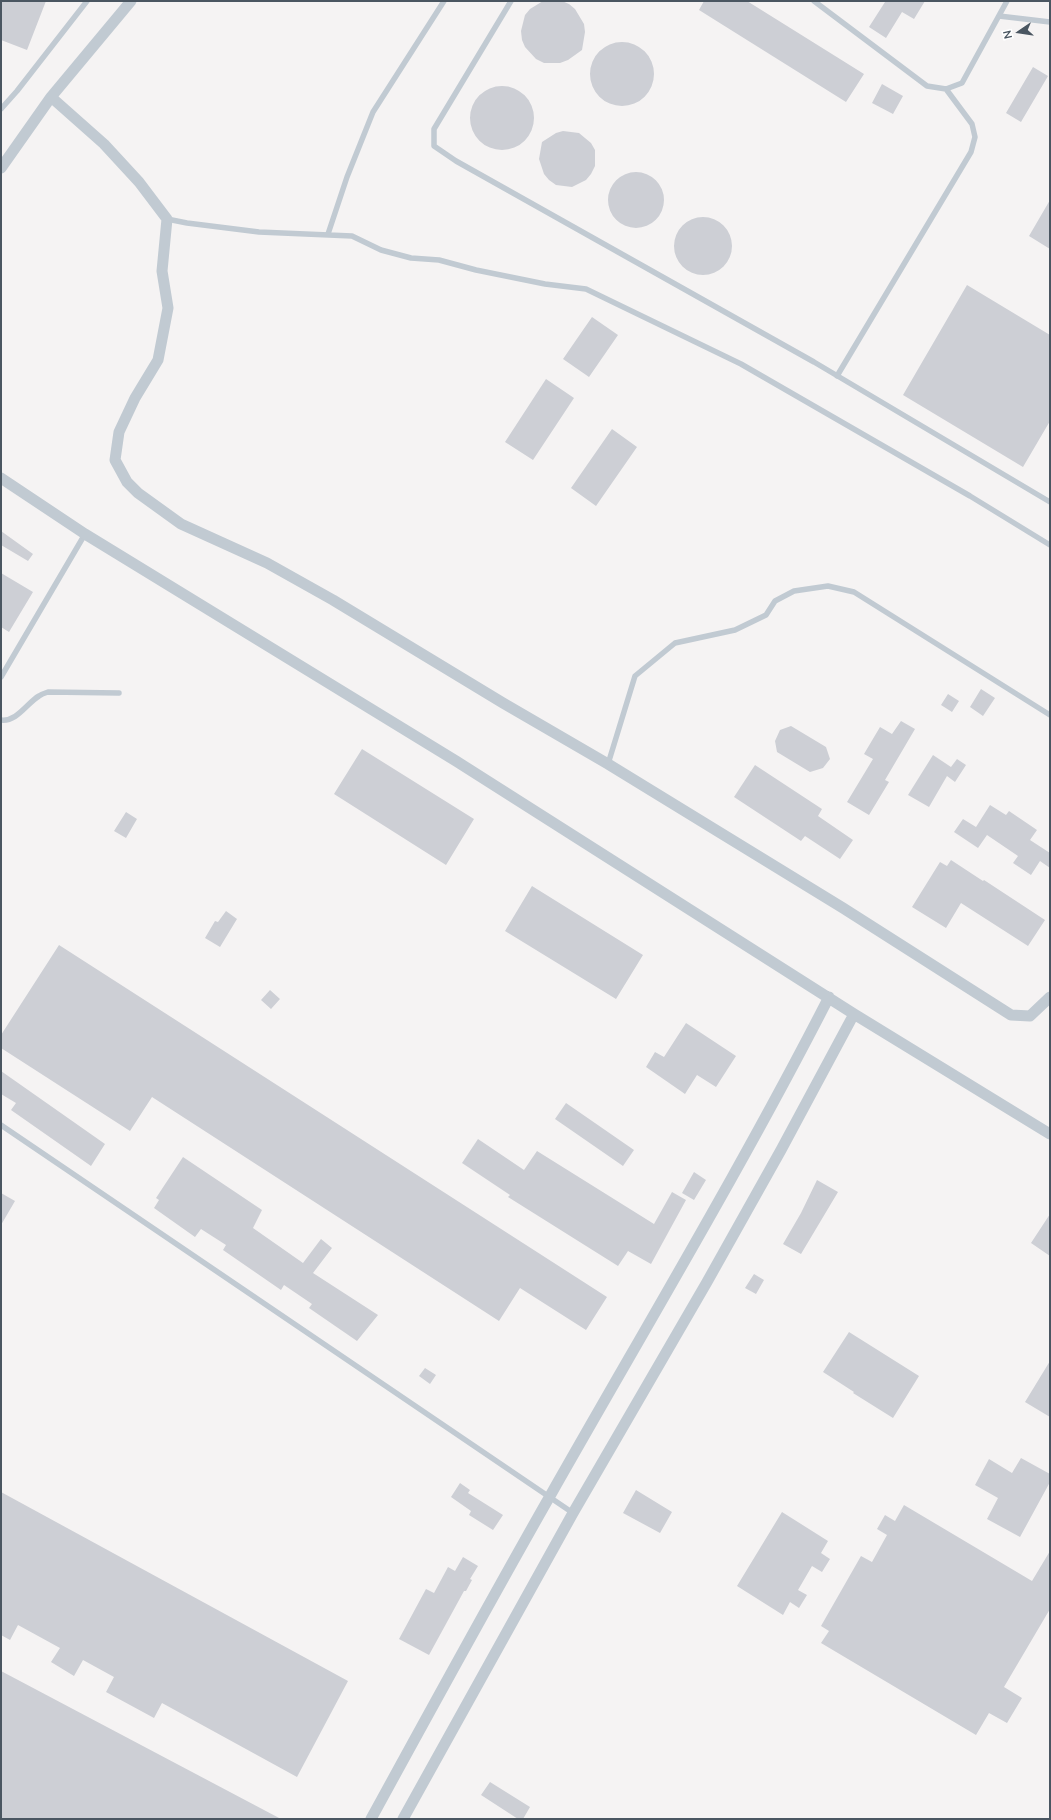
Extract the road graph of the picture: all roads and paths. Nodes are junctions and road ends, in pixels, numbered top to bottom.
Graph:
1 (87, 1) edge
2 (131, 1) edge
3 (444, 1) edge
4 (511, 1) edge
5 (814, 1) edge
6 (1007, 1) edge
7 (999, 16) junction
8 (1050, 22) edge
9 (946, 89) junction
10 (51, 97) junction
11 (1, 109) edge
12 (1, 168) edge
13 (167, 219) junction
14 (328, 234) junction
15 (837, 376) junction
16 (1, 478) edge
17 (1050, 502) edge
18 (85, 534) junction
19 (1050, 546) edge
20 (1, 677) edge
21 (119, 693) dead end
22 (1050, 715) edge
23 (1, 720) edge
24 (608, 764) junction
25 (829, 997) junction
26 (1050, 997) edge
27 (854, 1014) junction
28 (1, 1125) edge
29 (1050, 1134) edge
30 (549, 1497) junction
31 (573, 1513) junction
32 (371, 1819) edge
33 (403, 1819) edge

1 - 11 lane
2 - 10 street
3 - 14 lane
4 - 15 lane
5 - 9 lane
6 - 7 lane
7 - 8 lane
7 - 9 lane
9 - 15 lane
10 - 12 street
10 - 13 street
13 - 14 lane
13 - 24 street
14 - 19 lane
15 - 17 lane
16 - 18 street
18 - 20 lane
18 - 25 street
21 - 23 lane
22 - 24 lane
24 - 26 street
25 - 27 street
25 - 30 street
27 - 29 street
27 - 31 street
28 - 30 lane
30 - 31 lane
30 - 32 street
31 - 33 street

